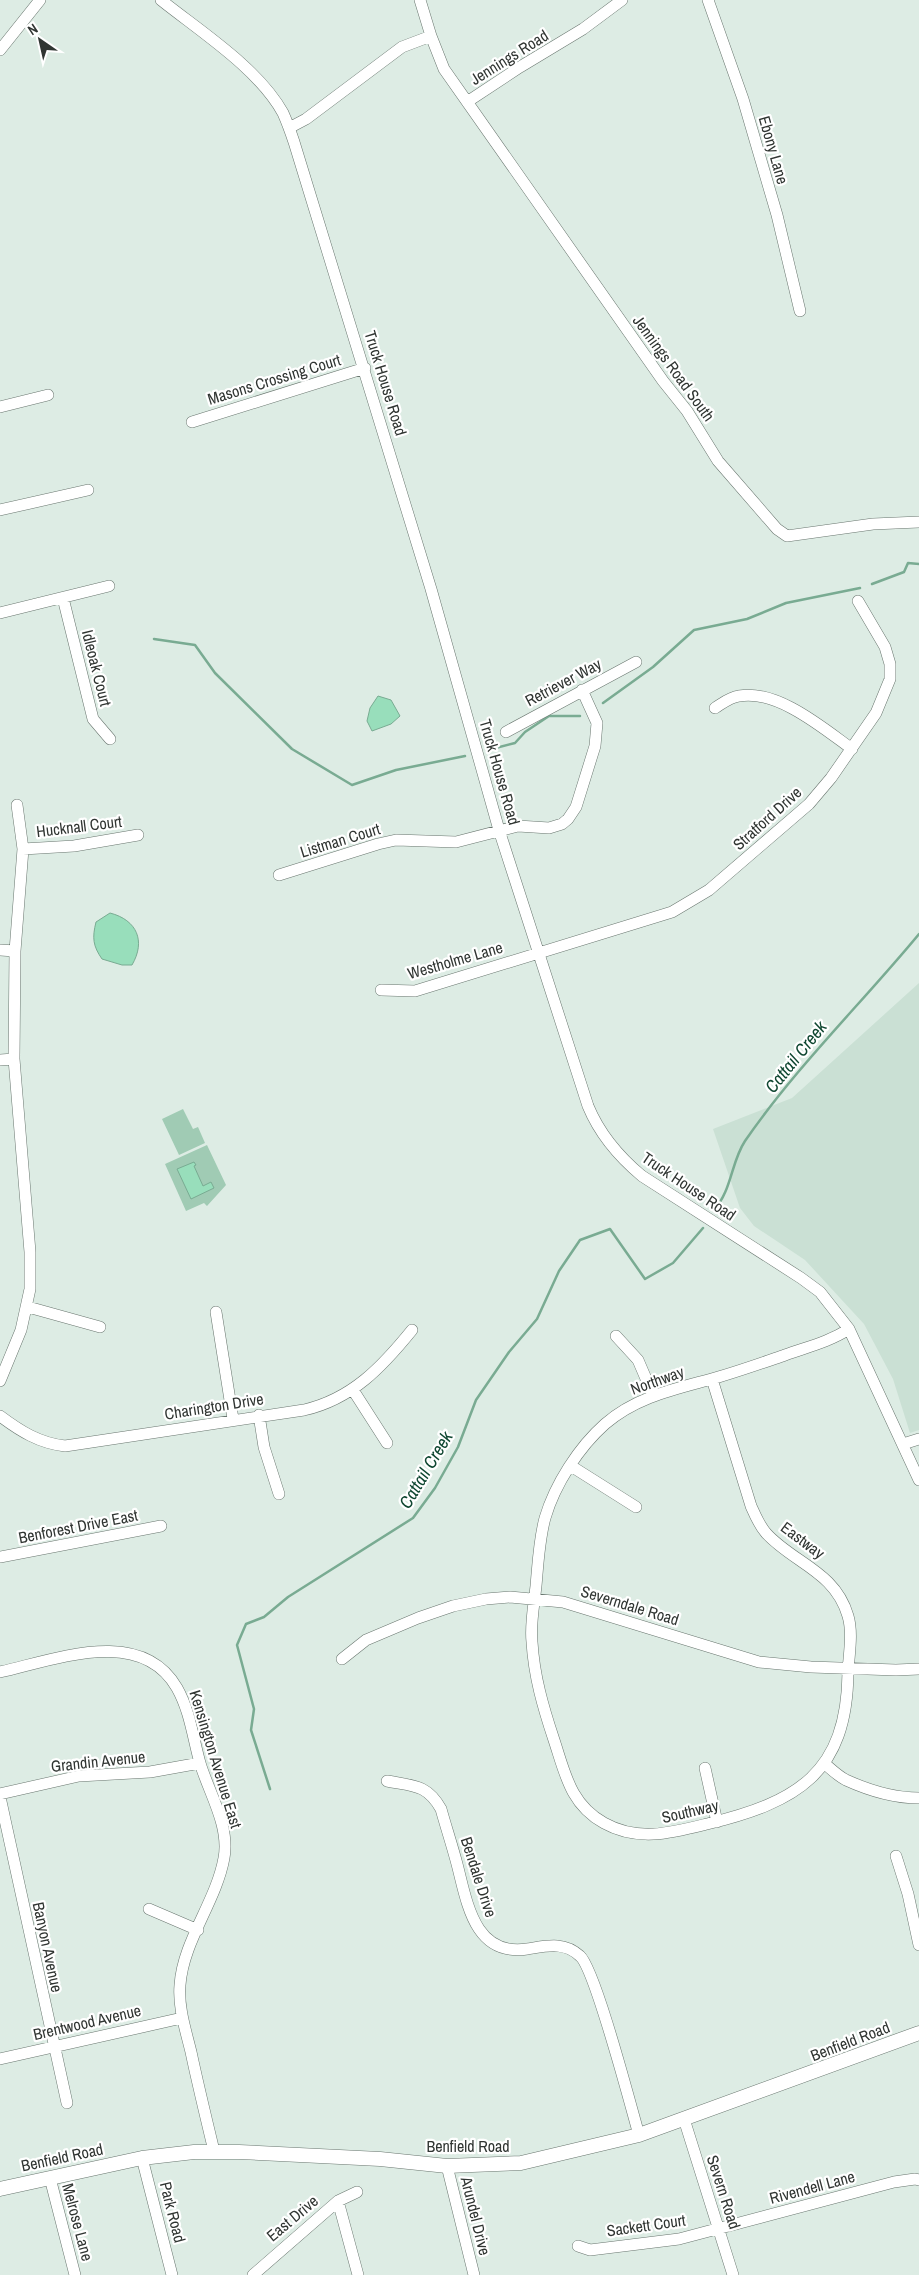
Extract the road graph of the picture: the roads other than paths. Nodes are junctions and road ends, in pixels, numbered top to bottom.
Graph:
1 (40, 0) edge
2 (160, 0) edge
3 (420, 0) edge
4 (622, 0) edge
5 (708, 0) edge
6 (431, 36) junction
7 (0, 50) edge
8 (467, 102) junction
9 (289, 128) junction
10 (800, 311) dead end
11 (365, 368) junction
12 (48, 395) dead end
13 (0, 407) edge
14 (192, 422) dead end
15 (88, 490) dead end
16 (0, 510) edge
17 (919, 522) edge
18 (109, 586) dead end
19 (63, 598) junction
20 (858, 601) dead end
21 (0, 613) edge
22 (636, 662) dead end
23 (582, 690) junction
24 (715, 708) dead end
25 (506, 732) dead end
26 (110, 739) dead end
27 (852, 749) junction
28 (17, 805) dead end
29 (500, 830) junction
30 (138, 835) dead end
31 (23, 849) junction
32 (279, 875) dead end
33 (0, 950) edge
34 (16, 951) junction
35 (537, 953) junction
36 (381, 990) dead end
37 (14, 1059) junction
38 (0, 1060) edge
39 (28, 1307) junction
40 (216, 1312) dead end
41 (100, 1327) dead end
42 (849, 1329) junction
43 (412, 1330) dead end
44 (616, 1336) dead end
45 (712, 1379) junction
46 (0, 1382) edge
47 (353, 1390) junction
48 (653, 1395) junction
49 (0, 1416) edge
50 (259, 1416) junction
51 (233, 1419) junction
52 (919, 1439) edge
53 (387, 1443) dead end
54 (902, 1444) junction
55 (571, 1466) junction
56 (919, 1480) edge
57 (279, 1494) dead end
58 (636, 1507) dead end
59 (162, 1526) dead end
60 (0, 1557) edge
61 (534, 1598) junction
62 (342, 1659) dead end
63 (848, 1668) junction
64 (919, 1668) edge
65 (0, 1672) edge
66 (200, 1763) junction
67 (824, 1763) junction
68 (705, 1768) dead end
69 (388, 1782) dead end
70 (0, 1796) edge
71 (919, 1798) edge
72 (716, 1822) junction
73 (896, 1856) dead end
74 (149, 1909) dead end
75 (198, 1930) junction
76 (919, 1945) edge
77 (182, 2018) junction
78 (919, 2033) edge
79 (53, 2046) junction
80 (0, 2060) edge
81 (67, 2103) dead end
82 (684, 2119) junction
83 (639, 2135) junction
84 (214, 2151) junction
85 (142, 2158) junction
86 (447, 2166) junction
87 (50, 2178) junction
88 (917, 2180) edge
89 (0, 2189) edge
90 (357, 2192) dead end
91 (338, 2201) junction
92 (718, 2228) junction
93 (578, 2246) dead end
94 (265, 2269) edge
95 (75, 2275) edge
96 (172, 2275) edge
97 (253, 2275) edge
98 (358, 2275) edge
99 (474, 2275) edge
100 (733, 2275) edge

1 - 7 street
2 - 9 street, Truck House Road
3 - 6 street, Jennings Road
4 - 8 street, Jennings Road
5 - 10 street, Ebony Lane
6 - 8 street, Jennings Road
6 - 9 street
8 - 17 street, Jennings Road South
9 - 11 street, Truck House Road
11 - 14 street, Masons Crossing Court
11 - 29 street, Truck House Road
12 - 13 street
15 - 16 street
18 - 19 street
19 - 21 street
19 - 26 street, Idleoak Court
20 - 27 street, Stratford Drive
22 - 23 street, Retriever Way
23 - 25 street, Retriever Way
23 - 29 street, Listman Court
24 - 27 street
27 - 35 street, Stratford Drive
28 - 31 street
29 - 32 street, Listman Court
29 - 35 street, Truck House Road
30 - 31 street, Hucknall Court
31 - 34 street
33 - 34 street
34 - 37 street
35 - 36 street, Westholme Lane
35 - 42 street, Truck House Road
37 - 38 street
37 - 39 street
39 - 41 street
39 - 46 street
40 - 51 street
42 - 45 street, Northway
42 - 54 street, Truck House Road
43 - 47 street, Charington Drive
44 - 48 street
45 - 48 street, Northway
45 - 63 street, Eastway
47 - 50 street, Charington Drive
47 - 53 street
48 - 55 street, Northway
49 - 51 street, Charington Drive
50 - 51 street, Charington Drive
50 - 57 street
52 - 54 street
54 - 56 street, Truck House Road
55 - 58 street
55 - 61 street, Northway
59 - 60 street, Benforest Drive East
61 - 62 street, Severndale Road
61 - 63 street, Severndale Road
61 - 72 street, Southway
63 - 64 street, Severndale Road
63 - 67 street, Southway
65 - 66 street, Kensington Avenue East
66 - 70 street, Grandin Avenue
66 - 75 street, Kensington Avenue East
67 - 71 street
67 - 72 street, Southway
68 - 72 street
69 - 83 street, Bendale Drive
70 - 79 street, Banyon Avenue
73 - 76 street
74 - 75 street
75 - 77 street, Kensington Avenue East
77 - 79 street, Brentwood Avenue
77 - 84 street, Kensington Avenue East
78 - 82 main road, Benfield Road
79 - 80 street, Brentwood Avenue
79 - 81 street, Banyon Avenue
82 - 83 main road, Benfield Road
82 - 92 street, Severn Road
83 - 86 main road, Benfield Road
84 - 85 main road, Benfield Road
84 - 86 main road, Benfield Road
85 - 87 main road, Benfield Road
85 - 96 street, Park Road
86 - 99 street, Arundel Drive
87 - 89 main road, Benfield Road
87 - 95 street, Melrose Lane
88 - 92 street, Rivendell Lane
90 - 91 street, East Drive
91 - 94 street, East Drive
91 - 98 street
92 - 93 street, Sackett Court
92 - 100 street, Severn Road
94 - 97 street, East Drive

